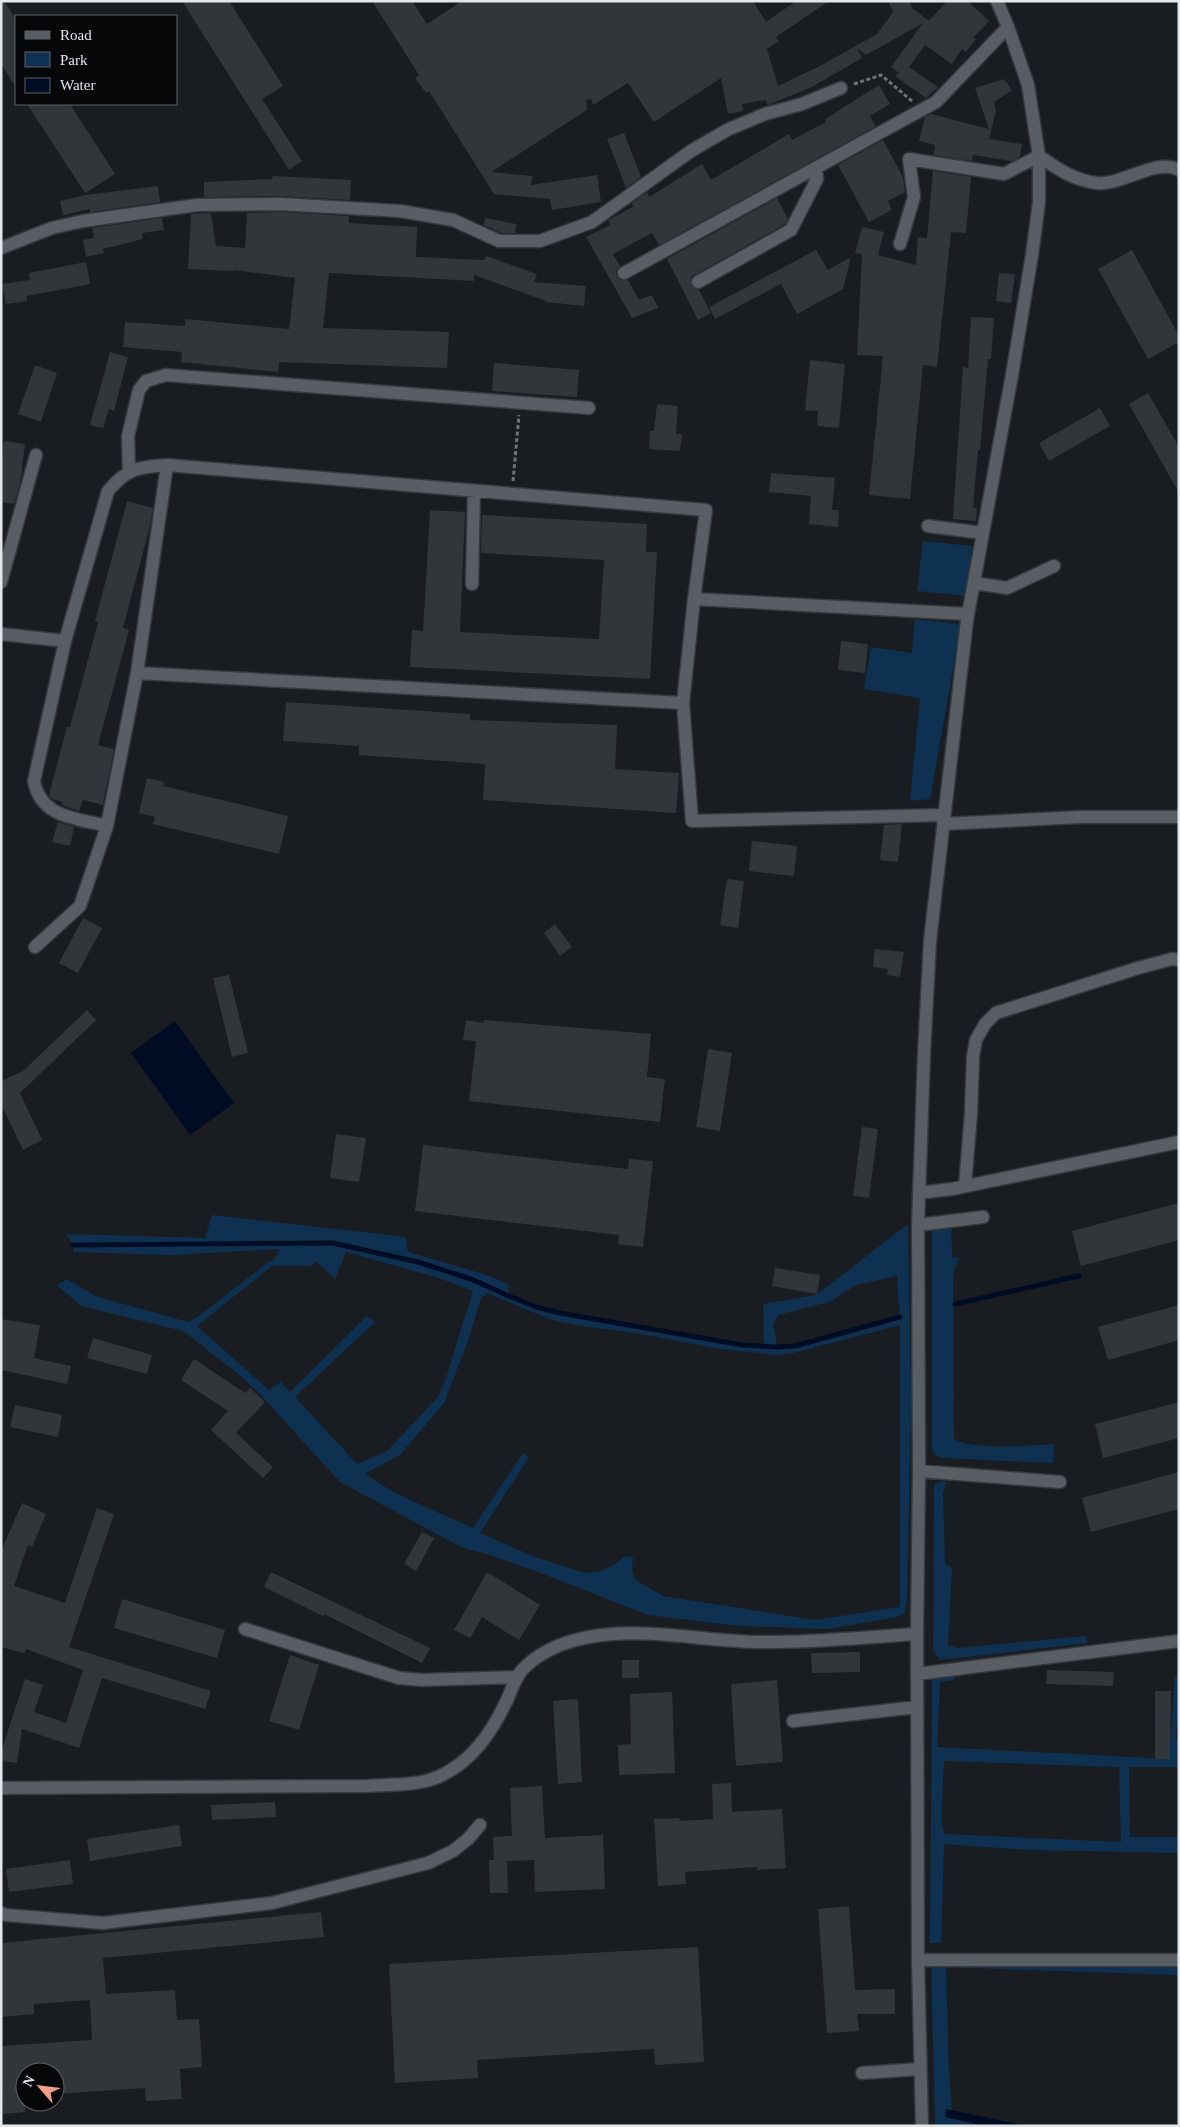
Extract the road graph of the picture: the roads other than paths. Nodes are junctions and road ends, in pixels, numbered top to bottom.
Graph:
1 (997, 1) edge
2 (1008, 27) junction
3 (841, 88) road end
4 (1039, 156) junction
5 (816, 168) junction
6 (1179, 170) edge
7 (900, 244) dead end
8 (1, 248) edge
9 (624, 273) dead end
10 (698, 282) dead end
11 (589, 408) dead end
12 (36, 455) dead end
13 (167, 465) junction
14 (129, 471) junction
15 (474, 491) junction
16 (928, 526) dead end
17 (983, 533) junction
18 (1054, 566) dead end
19 (1, 582) edge
20 (974, 583) junction
21 (472, 584) dead end
22 (694, 599) junction
23 (968, 614) junction
24 (1, 634) edge
25 (65, 641) junction
26 (137, 673) junction
27 (683, 703) junction
28 (1179, 817) edge
29 (944, 820) junction
30 (107, 826) junction
31 (35, 947) dead end
32 (1179, 960) edge
33 (1179, 1142) edge
34 (965, 1186) junction
35 (919, 1193) junction
36 (983, 1217) dead end
37 (918, 1224) junction
38 (919, 1471) junction
39 (1060, 1482) dead end
40 (246, 1630) dead end
41 (917, 1634) junction
42 (1179, 1641) edge
43 (917, 1674) junction
44 (517, 1678) junction
45 (917, 1707) junction
46 (792, 1721) dead end
47 (1, 1788) edge
48 (480, 1825) dead end
49 (1, 1913) edge
50 (918, 1960) junction
51 (1179, 1960) edge
52 (920, 2069) junction
53 (862, 2073) dead end
54 (922, 2126) edge

1 - 2 street
2 - 4 street
2 - 5 street
3 - 8 street
4 - 6 street
4 - 7 street
4 - 17 street
5 - 9 street
5 - 10 street
11 - 14 street
12 - 19 street
13 - 14 street
13 - 15 street
13 - 26 street
14 - 25 street
15 - 21 street
15 - 22 street
16 - 17 street
17 - 20 street
18 - 20 street
20 - 23 street
22 - 23 street
22 - 27 street
23 - 29 street
24 - 25 street
25 - 30 street
26 - 27 street
26 - 30 street
27 - 29 street
28 - 29 street
29 - 35 street
30 - 31 street
32 - 34 street
33 - 34 street
34 - 35 street
35 - 37 street
36 - 37 street
37 - 38 street
38 - 39 street
38 - 41 street
40 - 44 street
41 - 43 street
41 - 44 street
42 - 43 street
43 - 45 street
44 - 47 street
45 - 46 street
45 - 50 street
48 - 49 street
50 - 51 street
50 - 52 street
52 - 53 street
52 - 54 street

